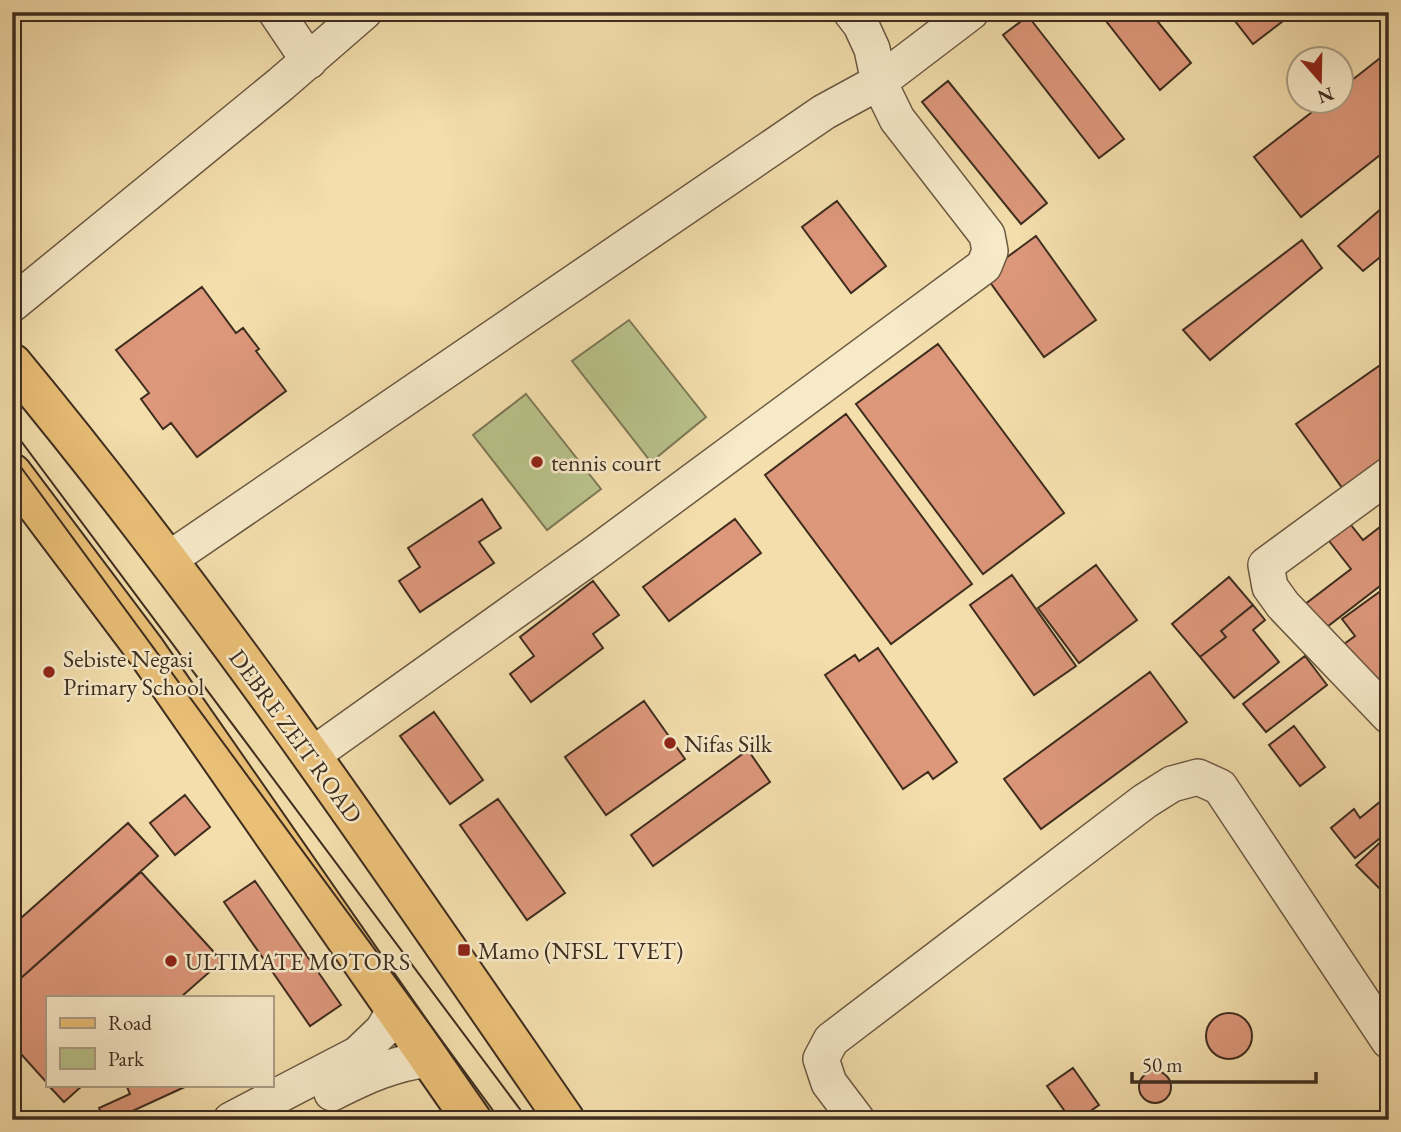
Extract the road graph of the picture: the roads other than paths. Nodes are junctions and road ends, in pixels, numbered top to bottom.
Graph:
1 (276, 12) edge
2 (364, 12) edge
3 (851, 12) edge
4 (971, 12) edge
5 (309, 61) junction
6 (879, 82) junction
7 (12, 304) edge
8 (12, 363) edge
9 (12, 473) edge
10 (1389, 475) edge
11 (168, 560) junction
12 (1386, 710) edge
13 (311, 756) junction
14 (394, 1011) junction
15 (1389, 1041) edge
16 (429, 1059) junction
17 (231, 1120) edge
18 (275, 1120) edge
19 (472, 1120) edge
20 (565, 1120) edge
21 (857, 1120) edge

1 - 5 street
2 - 5 street
3 - 6 street
4 - 6 street
5 - 7 street
6 - 11 street
6 - 13 street
8 - 11 main road, DEBRE ZEIT ROAD
9 - 14 main road
10 - 12 street
11 - 13 main road, DEBRE ZEIT ROAD
13 - 20 main road, DEBRE ZEIT ROAD
14 - 16 main road
14 - 17 street
15 - 21 street
16 - 18 street
16 - 19 main road

